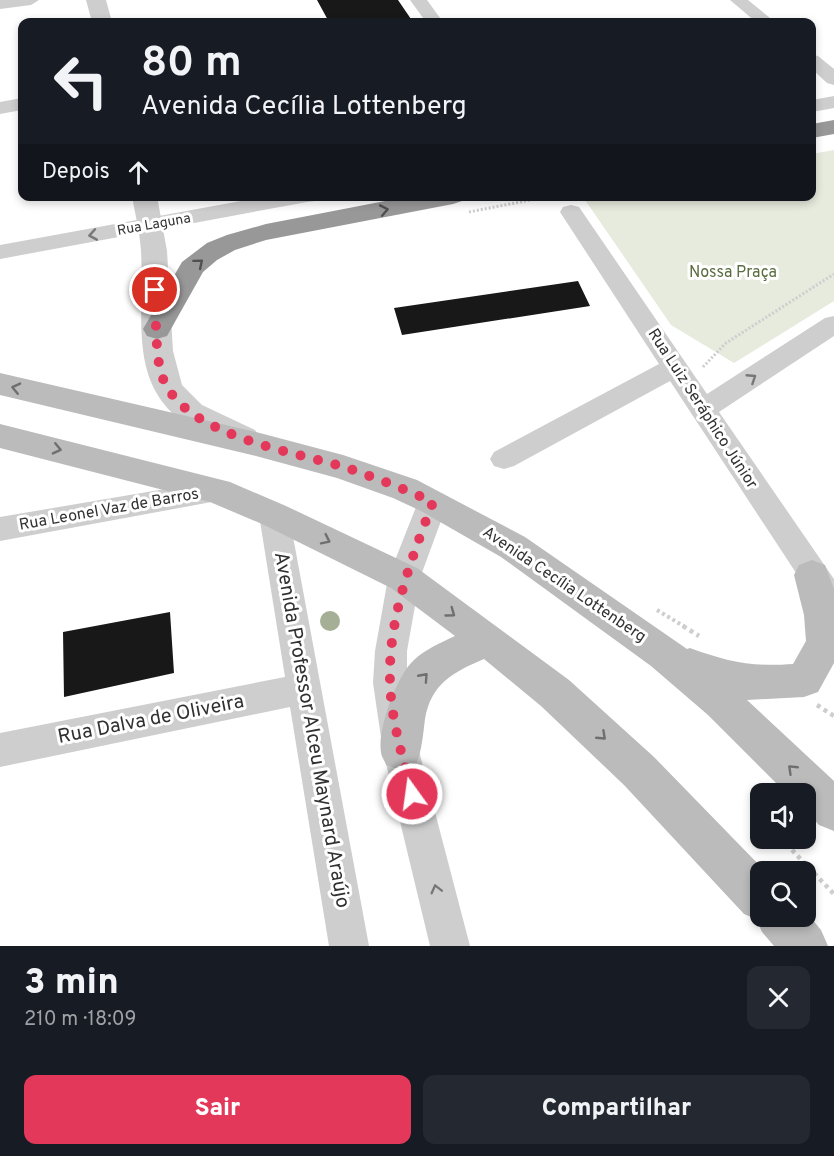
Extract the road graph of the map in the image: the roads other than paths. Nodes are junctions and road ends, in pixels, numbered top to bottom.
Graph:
1 (31, 0) edge
2 (96, 0) edge
3 (418, 0) edge
4 (738, 0) edge
5 (0, 4) edge
6 (101, 18) edge
7 (431, 18) edge
8 (761, 18) edge
9 (816, 63) edge
10 (834, 79) edge
11 (834, 102) edge
12 (18, 105) edge
13 (816, 105) edge
14 (0, 108) edge
15 (834, 127) edge
16 (816, 130) edge
17 (145, 201) edge
18 (280, 201) edge
19 (427, 201) edge
20 (571, 212) dead end
21 (150, 225) junction
22 (0, 252) edge
23 (834, 324) edge
24 (157, 329) junction
25 (685, 371) junction
26 (0, 384) edge
27 (703, 410) junction
28 (0, 436) edge
29 (256, 444) junction
30 (504, 459) dead end
31 (218, 491) junction
32 (433, 502) junction
33 (274, 514) junction
34 (0, 529) edge
35 (812, 575) junction
36 (404, 578) junction
37 (834, 606) edge
38 (488, 640) junction
39 (665, 654) junction
40 (819, 676) edge
41 (303, 689) junction
42 (0, 750) edge
43 (401, 751) junction
44 (834, 810) edge
45 (750, 888) edge
46 (788, 927) edge
47 (349, 946) edge
48 (450, 946) edge
49 (805, 946) edge

1 - 5 street
2 - 6 street
3 - 7 street
4 - 8 street
9 - 10 street
11 - 13 street
12 - 14 street
15 - 16 highway
17 - 21 street
18 - 21 street, Rua Laguna
24 -> 19 highway
20 - 25 street, Rua Luiz Seráphico Júnior
21 -> 22 street, Rua Laguna
21 - 24 street
27 -> 23 street
24 - 29 street
25 - 27 street, Rua Luiz Seráphico Júnior
25 - 30 street
29 -> 26 main road, Avenida Cecília Lottenberg
27 - 35 street, Rua Luiz Seráphico Júnior
28 -> 31 main road
29 - 32 main road, Avenida Cecília Lottenberg
31 - 33 main road
31 - 34 street, Rua Leonel Vaz de Barros
32 - 36 street
32 - 39 main road, Avenida Cecília Lottenberg
33 -> 36 main road
33 - 41 street, Avenida Professor Alceu Maynard Araújo
35 - 37 street, Rua Luiz Seráphico Júnior
35 - 40 main road
36 -> 38 main road
36 - 43 street
43 -> 38 main road
38 -> 45 main road
39 - 40 main road
44 -> 39 main road, Avenida Cecília Lottenberg
41 - 42 street, Rua Dalva de Oliveira
41 - 47 street, Avenida Professor Alceu Maynard Araújo
48 -> 43 street
46 - 49 main road

